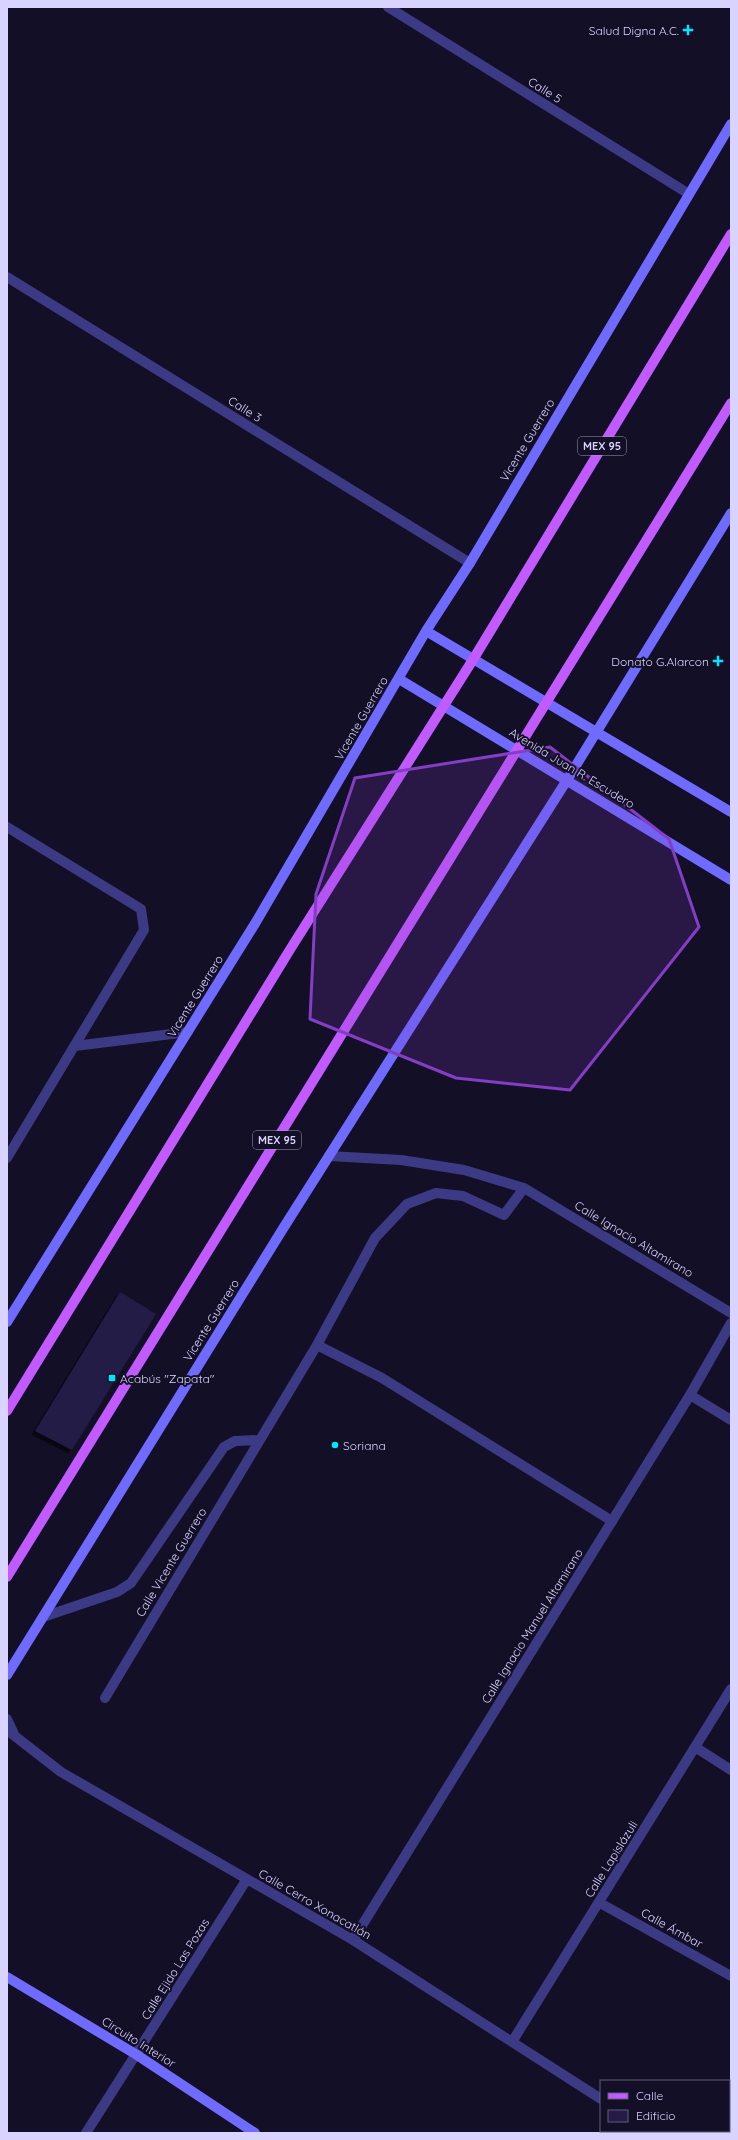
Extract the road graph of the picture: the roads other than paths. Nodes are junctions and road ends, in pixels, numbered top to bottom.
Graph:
1 (388, 7) edge
2 (731, 124) edge
3 (689, 194) junction
4 (731, 234) edge
5 (7, 277) edge
6 (731, 403) edge
7 (731, 513) edge
8 (470, 563) junction
9 (426, 631) junction
10 (474, 658) junction
11 (399, 679) junction
12 (545, 701) junction
13 (444, 706) junction
14 (597, 731) junction
15 (518, 750) junction
16 (567, 780) junction
17 (731, 812) edge
18 (7, 827) edge
19 (731, 880) edge
20 (188, 1032) junction
21 (75, 1046) junction
22 (329, 1156) junction
23 (7, 1158) edge
24 (524, 1188) junction
25 (731, 1313) edge
26 (7, 1322) edge
27 (731, 1323) edge
28 (316, 1345) junction
29 (690, 1395) junction
30 (7, 1411) edge
31 (731, 1420) edge
32 (259, 1440) junction
33 (612, 1521) junction
34 (7, 1577) edge
35 (43, 1617) junction
36 (7, 1675) edge
37 (731, 1689) edge
38 (105, 1698) dead end
39 (7, 1718) edge
40 (10, 1732) edge
41 (695, 1747) junction
42 (731, 1770) edge
43 (247, 1879) junction
44 (600, 1903) junction
45 (353, 1940) junction
46 (731, 1976) edge
47 (7, 1978) edge
48 (512, 2042) junction
49 (137, 2055) junction
50 (600, 2098) edge
51 (86, 2133) edge
52 (255, 2133) edge

1 - 3 street, Calle 5
2 - 3 main road, Vicente Guerrero
3 - 8 main road, Vicente Guerrero
4 - 10 main road, MEX 95
5 - 8 street, Calle 3
6 - 12 main road, MEX 95
7 - 14 main road, Vicente Guerrero
8 - 9 main road, Vicente Guerrero
9 - 10 main road
9 - 11 main road, Vicente Guerrero
10 - 12 main road
10 - 13 main road, MEX 95
11 - 13 main road, Avenida Juan R. Escudero
11 - 20 main road, Vicente Guerrero
12 - 14 main road
12 - 15 main road, MEX 95
13 - 15 main road, Avenida Juan R. Escudero
13 - 30 main road, MEX 95
14 - 16 main road, Vicente Guerrero
14 - 17 main road
15 - 16 main road, Avenida Juan R. Escudero
15 - 34 main road, MEX 95
16 - 19 main road, Avenida Juan R. Escudero
16 - 22 main road, Vicente Guerrero
18 - 21 street
20 - 21 street
20 - 26 main road, Vicente Guerrero
21 - 23 street
22 - 24 street, Calle Ignacio Altamirano
22 - 35 main road, Vicente Guerrero
24 - 25 street, Calle Ignacio Altamirano
24 - 28 street, Calle Vicente Guerrero
27 - 29 street, Calle Ignacio Manuel Altamirano
28 - 32 street, Calle Vicente Guerrero
28 - 33 street
29 - 31 street
29 - 33 street, Calle Ignacio Manuel Altamirano
32 - 35 street
32 - 38 street, Calle Vicente Guerrero
33 - 45 street, Calle Ignacio Manuel Altamirano
35 - 36 main road, Vicente Guerrero
37 - 41 street, Calle Lapislázuli
39 - 40 street, Calle Cerro Xonacatlán
40 - 43 street, Calle Cerro Xonacatlán
41 - 42 street
41 - 44 street, Calle Lapislázuli
43 - 45 street, Calle Cerro Xonacatlán
43 - 49 street, Calle Ejido Las Pozas
44 - 46 street, Calle Ámbar
44 - 48 street, Calle Lapislázuli
45 - 48 street, Calle Cerro Xonacatlán
47 - 49 main road, Circuito Interior
48 - 50 street, Calle Cerro Xonacatlán
49 - 51 street, Calle Ejido Las Pozas
49 - 52 main road, Circuito Interior

